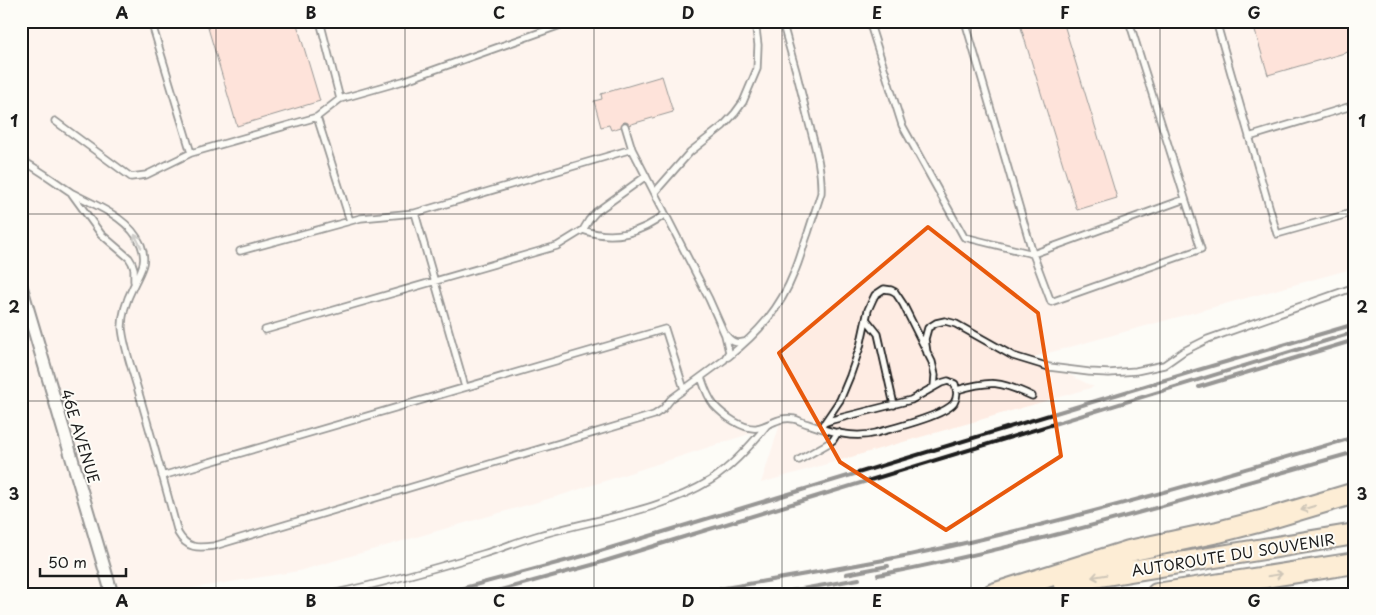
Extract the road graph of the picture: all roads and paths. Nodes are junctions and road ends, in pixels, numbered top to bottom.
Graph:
1 (151, 21) edge
2 (320, 21) edge
3 (572, 21) edge
4 (755, 21) edge
5 (782, 21) edge
6 (869, 21) edge
7 (965, 21) edge
8 (1129, 21) edge
9 (1216, 21) edge
10 (340, 99) junction
11 (1355, 105) edge
12 (317, 117) junction
13 (55, 121) dead end
14 (625, 126) dead end
15 (1249, 137) junction
16 (632, 149) junction
17 (191, 153) junction
18 (21, 160) edge
19 (646, 176) junction
20 (71, 192) junction
21 (655, 192) junction
22 (1185, 199) junction
23 (1355, 212) edge
24 (415, 213) junction
25 (666, 214) junction
26 (350, 221) junction
27 (583, 230) junction
28 (240, 251) dead end
29 (1033, 254) junction
30 (435, 282) junction
31 (21, 286) edge
32 (133, 286) junction
33 (1355, 287) edge
34 (866, 319) junction
35 (265, 330) dead end
36 (725, 335) junction
37 (748, 341) junction
38 (927, 353) junction
39 (724, 360) junction
40 (701, 377) junction
41 (465, 387) junction
42 (934, 387) junction
43 (684, 389) junction
44 (957, 390) junction
45 (1032, 396) dead end
46 (894, 404) junction
47 (768, 424) junction
48 (823, 425) junction
49 (838, 432) junction
50 (799, 460) dead end
51 (162, 476) junction
52 (1355, 493) edge
53 (1355, 534) edge
54 (1355, 563) edge
55 (112, 594) edge
56 (332, 594) edge
57 (993, 594) edge
58 (1157, 594) edge

1 - 17 lane
2 - 10 lane
3 - 10 lane
4 - 21 lane
5 - 37 lane
6 - 29 lane
7 - 29 lane
8 - 22 lane
9 - 15 lane
10 - 12 lane
11 - 15 lane
12 - 17 lane
12 - 26 lane
13 - 17 lane
14 - 16 lane
15 - 23 lane
16 - 19 lane
16 - 24 lane
18 - 20 lane
19 - 21 lane
19 - 27 lane
20 - 32 lane
32 -> 20 lane
21 - 25 lane
22 - 29 lane
22 - 29 lane
24 - 26 lane
24 - 30 lane
25 - 27 lane
25 - 36 lane
26 - 28 lane
27 - 30 lane
30 - 35 lane
30 - 41 lane
31 - 55 street, 46E AVENUE
32 - 51 lane
33 - 38 lane
34 - 38 lane
34 - 46 lane
34 - 48 lane
36 - 37 lane
36 - 39 lane
37 - 39 lane
38 - 42 lane
39 - 40 lane
40 - 43 lane
40 - 47 lane
41 - 43 lane
41 - 51 lane
42 - 44 lane
42 - 46 lane
43 - 51 lane
44 - 45 lane
44 - 49 lane
46 - 48 lane
47 - 48 lane
47 - 56 lane
48 - 49 lane
49 - 50 lane
52 -> 57 highway
53 -> 57 highway, AUTOROUTE DU SOUVENIR
58 -> 54 highway, AUTOROUTE DU SOUVENIR

